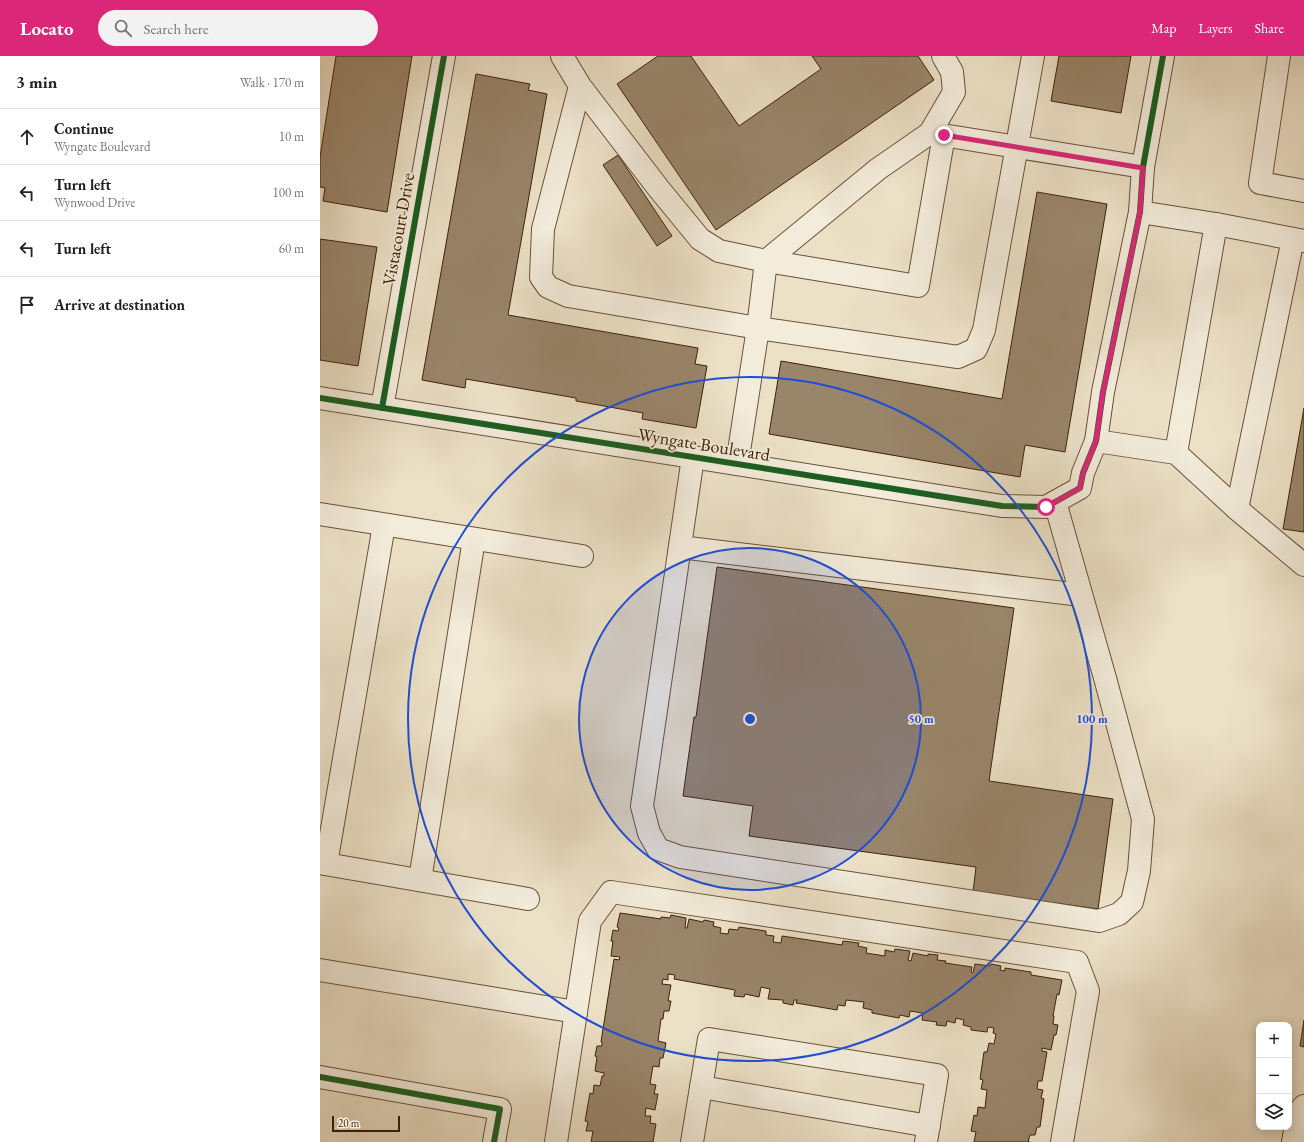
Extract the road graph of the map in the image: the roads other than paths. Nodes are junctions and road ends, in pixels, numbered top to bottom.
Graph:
1 (444, 56) edge
2 (562, 56) edge
3 (943, 56) edge
4 (1033, 56) edge
5 (1163, 56) edge
6 (1279, 56) edge
7 (580, 86) junction
8 (937, 134) junction
9 (1017, 147) junction
10 (1143, 168) junction
11 (1304, 191) edge
12 (1140, 212) junction
13 (1216, 224) junction
14 (1299, 240) edge
15 (766, 260) junction
16 (758, 328) junction
17 (320, 398) edge
18 (382, 408) junction
19 (1096, 441) junction
20 (1176, 453) junction
21 (693, 457) junction
22 (737, 464) junction
23 (1055, 502) junction
24 (1237, 509) junction
25 (320, 514) edge
26 (384, 525) junction
27 (474, 539) junction
28 (680, 547) junction
29 (582, 556) dead end
30 (1304, 565) edge
31 (1081, 595) junction
32 (323, 864) edge
33 (420, 880) junction
34 (528, 899) dead end
35 (320, 970) edge
36 (576, 1012) junction
37 (320, 1077) edge
38 (701, 1087) junction
39 (1304, 1106) edge
40 (927, 1134) edge
41 (494, 1142) edge
42 (556, 1142) edge
43 (692, 1142) edge
44 (1062, 1142) edge
45 (1293, 1142) edge

1 - 18 street, Vistacourt Drive
2 - 7 street
3 - 8 street
4 - 9 street
5 - 10 street
6 - 11 street
7 - 15 street
7 - 16 street
8 - 9 street
8 - 15 street
8 - 15 street
9 - 10 street
9 - 16 street
10 - 12 street
12 - 13 street
12 - 19 street
13 - 14 street
13 - 20 street
14 - 24 street
15 - 16 street
16 - 22 street
17 - 18 street, Wyngate Boulevard
18 - 21 street, Wyngate Boulevard
19 - 20 street
19 - 23 street, Wyngate Boulevard
20 - 24 street
21 - 22 street, Wyngate Boulevard
21 - 28 street
22 - 23 street, Wyngate Boulevard
23 - 31 street
24 - 30 street
25 - 26 street
26 - 27 street
26 - 32 street
27 - 29 street
27 - 33 street
28 - 31 street
28 - 31 street
32 - 33 street
33 - 34 street
35 - 36 street
36 - 42 street
36 - 44 street
37 - 41 street
38 - 40 street
38 - 40 street
38 - 43 street
39 - 45 street

